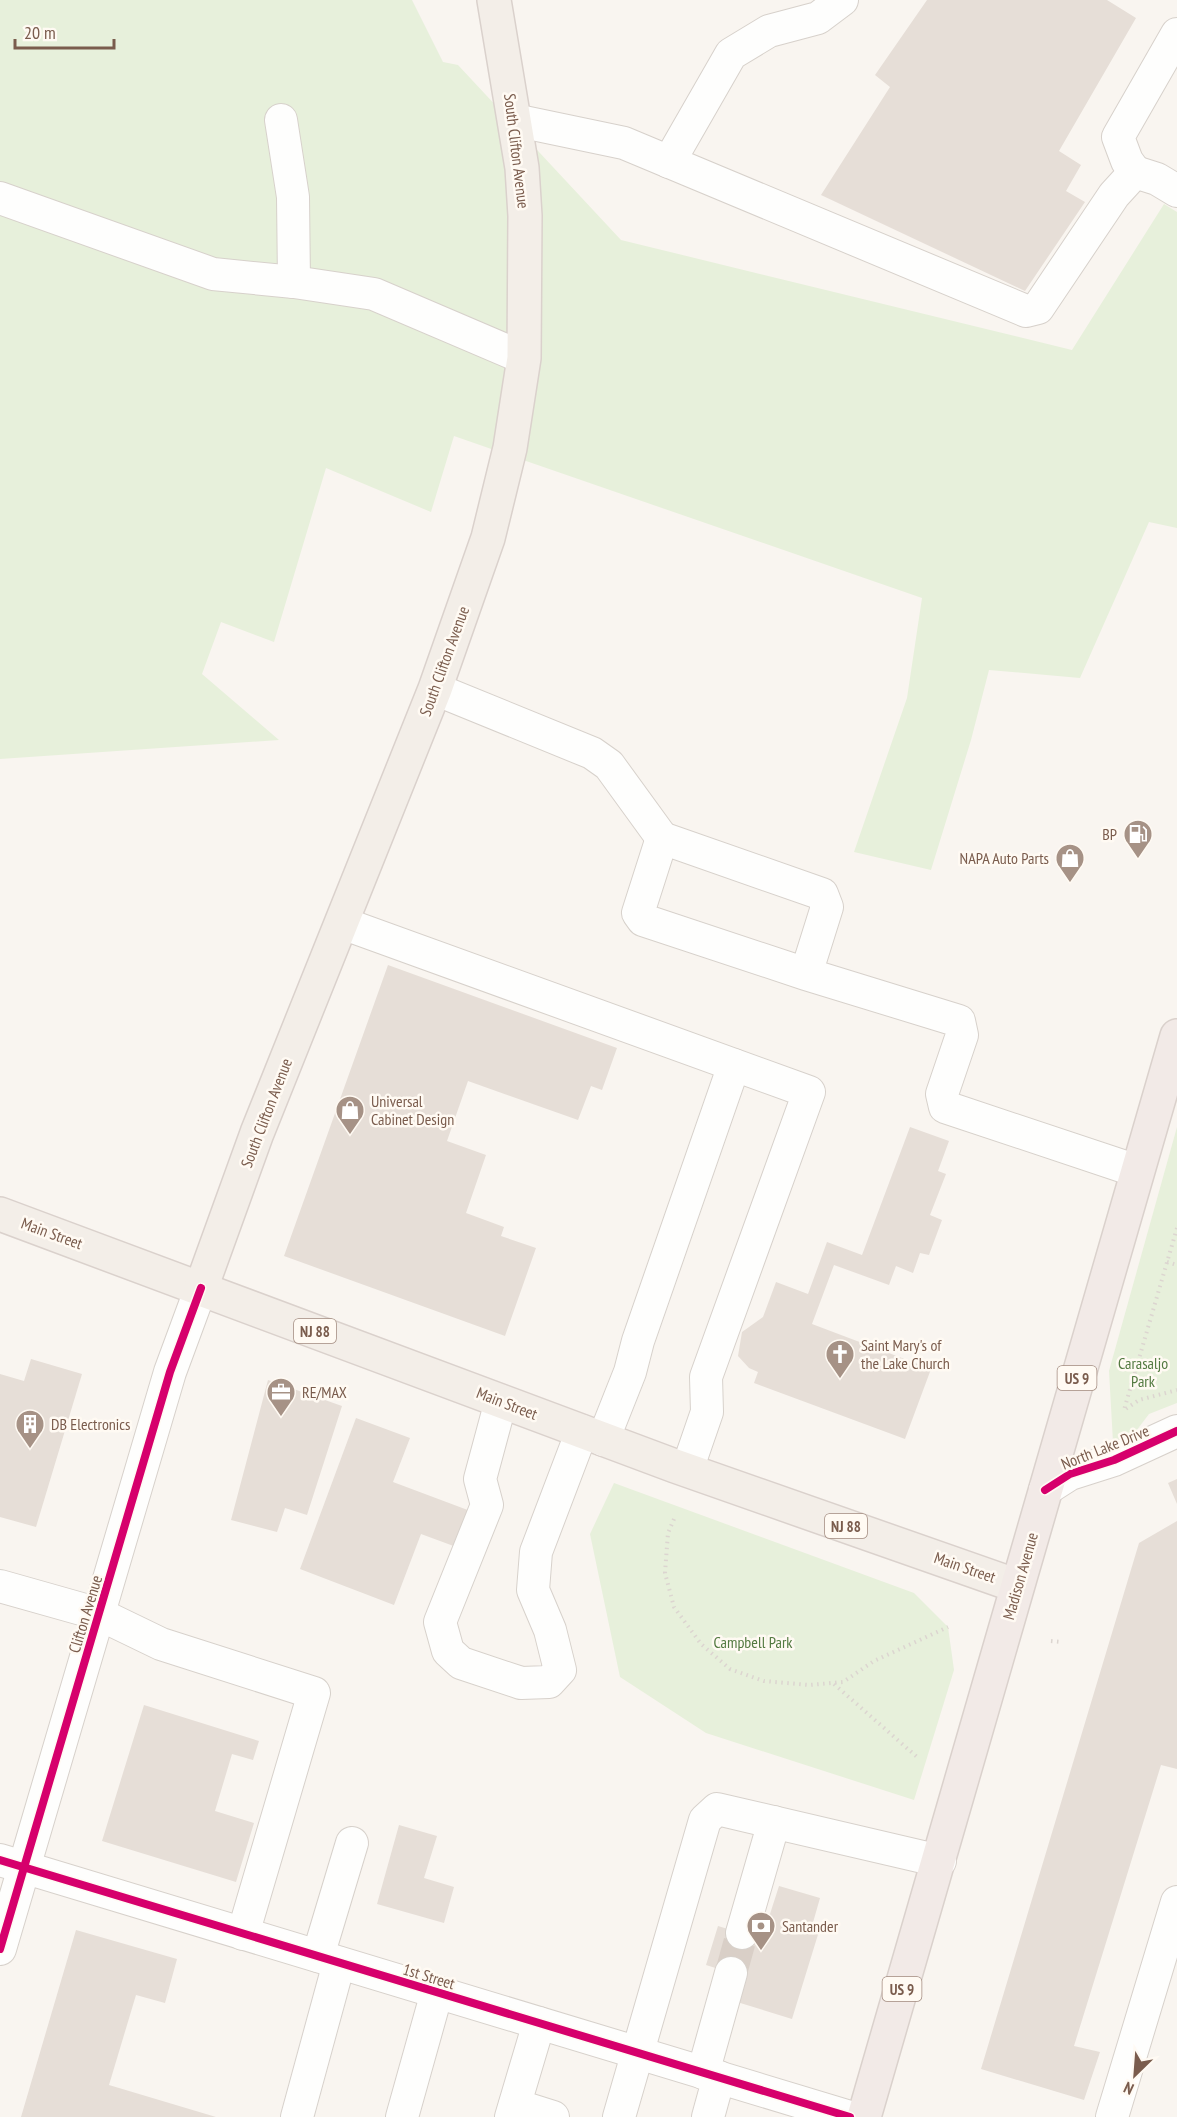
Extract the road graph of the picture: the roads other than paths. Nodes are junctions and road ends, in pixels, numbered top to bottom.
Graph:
1 (842, 0) edge
2 (496, 1) edge
3 (1177, 34) edge
4 (281, 120) dead end
5 (514, 120) junction
6 (669, 162) junction
7 (1135, 172) junction
8 (1177, 190) edge
9 (0, 198) edge
10 (294, 282) junction
11 (524, 358) junction
12 (435, 689) junction
13 (662, 838) junction
14 (342, 923) junction
15 (806, 974) junction
16 (1177, 1036) edge
17 (734, 1065) junction
18 (1137, 1171) junction
19 (0, 1214) edge
20 (201, 1288) junction
21 (501, 1401) junction
22 (1177, 1431) edge
23 (592, 1436) junction
24 (687, 1470) junction
25 (1045, 1490) junction
26 (0, 1586) edge
27 (1017, 1586) junction
28 (99, 1614) junction
29 (774, 1822) junction
30 (352, 1843) dead end
31 (940, 1861) junction
32 (12, 1864) edge
33 (1177, 1902) edge
34 (742, 1933) tunnel mouth
35 (243, 1934) junction
36 (0, 1949) edge
37 (329, 1959) junction
38 (731, 1973) tunnel mouth
39 (437, 1992) junction
40 (539, 2023) junction
41 (639, 2053) junction
42 (711, 2075) junction
43 (513, 2111) edge
44 (297, 2117) edge
45 (402, 2117) edge
46 (553, 2117) edge
47 (619, 2117) edge
48 (708, 2117) edge
49 (850, 2117) edge
50 (864, 2117) edge
51 (1112, 2117) edge

1 - 6 street
2 - 5 main road, South Clifton Avenue
3 - 7 street
4 - 10 street
5 - 6 street
5 - 11 main road, South Clifton Avenue
6 - 7 street
7 - 8 street
9 - 10 street
10 - 11 street
11 - 12 main road, South Clifton Avenue
12 - 13 street
12 - 14 main road, South Clifton Avenue
13 - 15 street
13 - 15 street
14 - 17 street
14 - 20 main road, South Clifton Avenue
15 - 18 street
16 - 18 highway, Madison Avenue / US 9
17 - 23 street
17 - 24 street
18 - 25 highway, Madison Avenue / US 9
19 - 20 main road, Main Street / NJ 88
20 - 21 main road, Main Street / NJ 88
20 - 28 street, Clifton Avenue
21 - 23 main road, Main Street / NJ 88
21 - 23 street
22 - 25 street, North Lake Drive
23 - 24 main road, Main Street / NJ 88
24 - 27 main road, Main Street / NJ 88
25 - 27 highway, Madison Avenue / US 9
26 - 28 street
27 - 31 highway, Madison Avenue / US 9
28 - 32 street, Clifton Avenue
28 - 35 street
29 - 31 street
29 - 34 street
29 - 41 street
30 - 37 street
31 - 50 highway, Madison Avenue / US 9
32 - 35 street, 1st Street
32 - 36 street, Clifton Avenue
33 - 51 street
35 - 37 street, 1st Street
37 - 39 street, 1st Street
37 - 44 street
38 - 42 street
39 - 40 street, 1st Street
39 - 45 street
40 - 41 street, 1st Street
40 - 43 street
41 - 42 street, 1st Street
41 - 47 street
42 - 48 street
42 - 49 street, 1st Street
43 - 46 street

